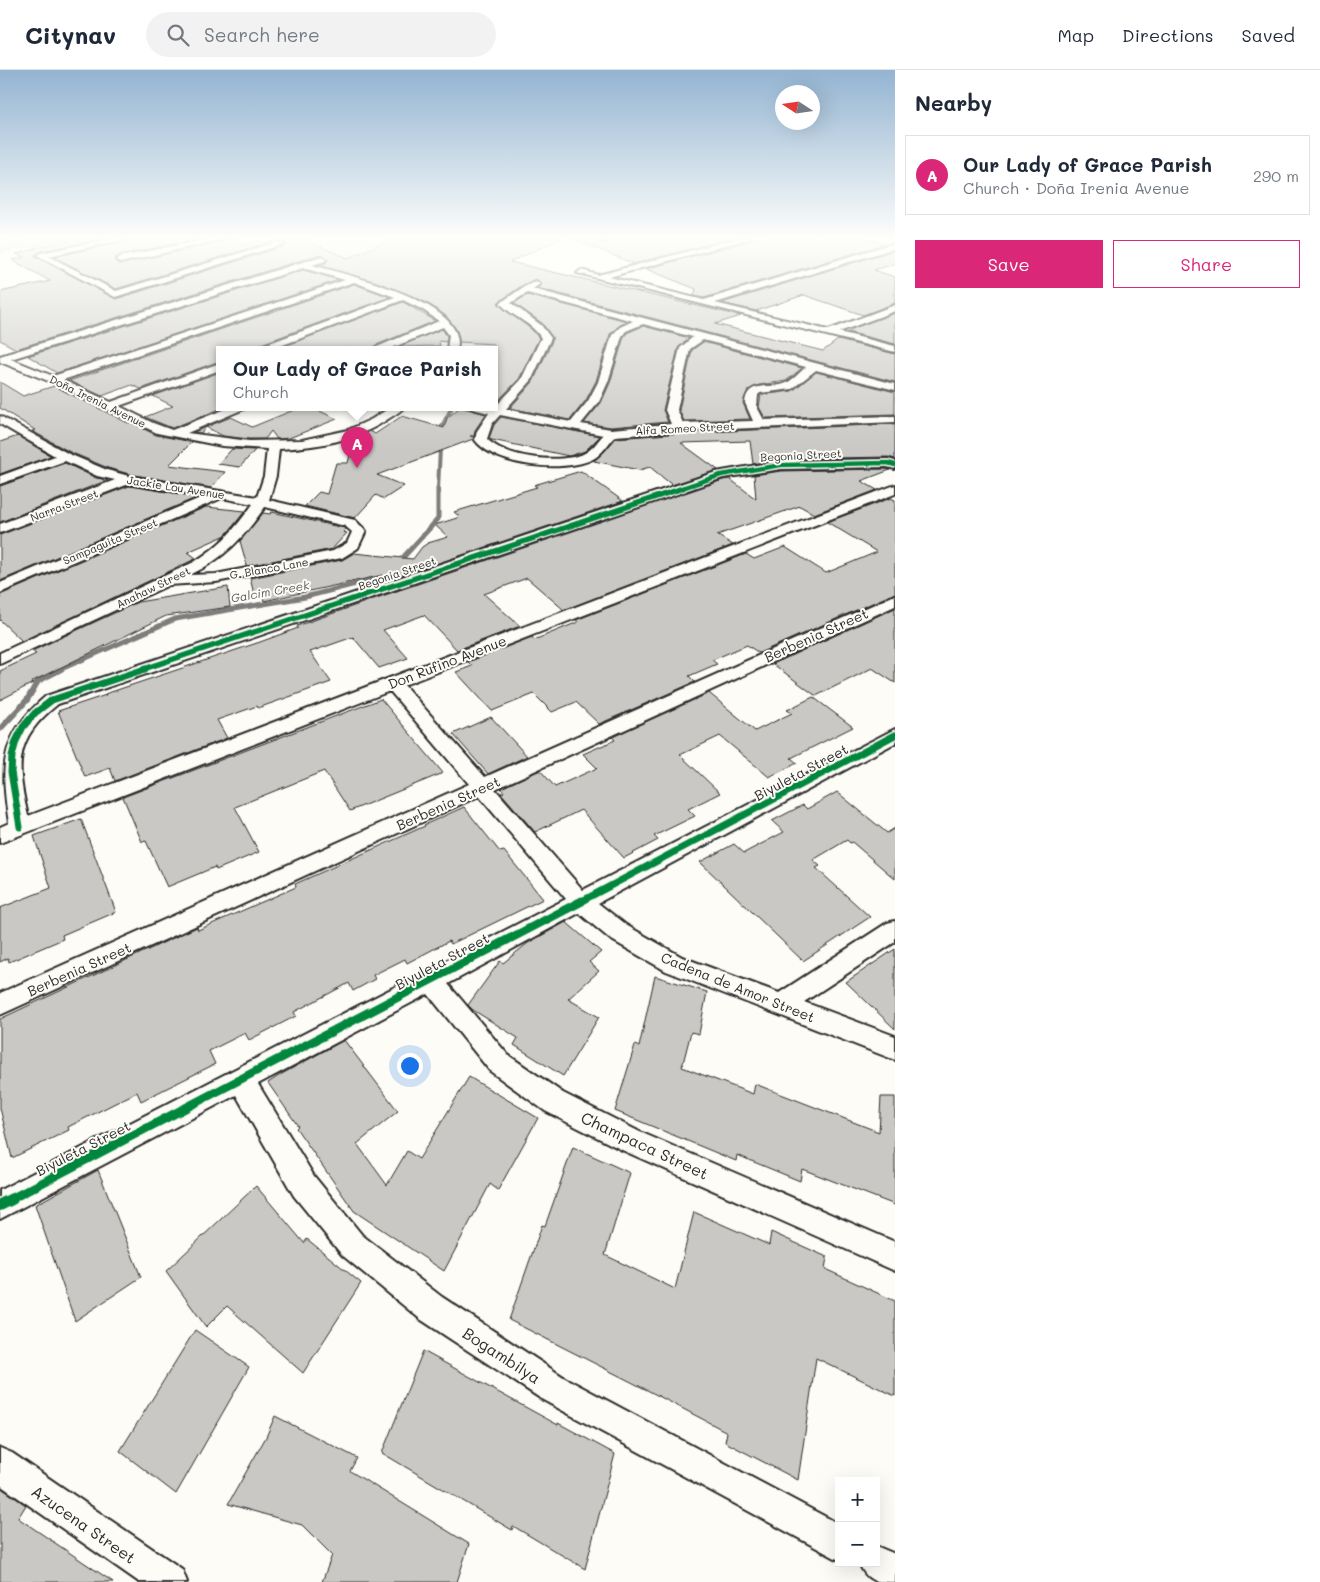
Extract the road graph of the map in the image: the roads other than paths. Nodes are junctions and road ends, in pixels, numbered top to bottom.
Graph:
1 (163, 309) edge
2 (266, 309) edge
3 (372, 309) edge
4 (427, 309) edge
5 (510, 309) edge
6 (595, 309) edge
7 (728, 309) edge
8 (893, 309) edge
9 (642, 321) junction
10 (446, 322) junction
11 (828, 333) junction
12 (701, 336) junction
13 (271, 346) edge
14 (388, 346) edge
15 (452, 346) edge
16 (895, 349) edge
17 (0, 359) edge
18 (814, 366) junction
19 (216, 367) edge
20 (54, 379) junction
21 (895, 387) edge
22 (110, 406) junction
23 (230, 411) edge
24 (392, 411) edge
25 (498, 411) junction
26 (0, 420) edge
27 (895, 420) edge
28 (761, 424) junction
29 (574, 425) junction
30 (679, 428) junction
31 (18, 430) junction
32 (611, 433) junction
33 (175, 434) junction
34 (0, 436) edge
35 (273, 445) junction
36 (65, 457) junction
37 (895, 465) edge
38 (0, 480) edge
39 (128, 480) junction
40 (895, 489) edge
41 (221, 494) junction
42 (262, 502) junction
43 (0, 529) edge
44 (360, 531) joint
45 (166, 582) junction
46 (0, 588) edge
47 (895, 600) edge
48 (0, 659) edge
49 (393, 683) junction
50 (895, 736) edge
51 (483, 787) junction
52 (20, 827) junction
53 (0, 835) edge
54 (581, 902) junction
55 (895, 930) edge
56 (431, 981) junction
57 (0, 1004) edge
58 (780, 1005) junction
59 (895, 1048) edge
60 (241, 1080) junction
61 (0, 1205) edge
62 (895, 1257) edge
63 (0, 1465) edge
64 (835, 1541) edge
65 (880, 1565) edge
66 (895, 1574) edge
67 (169, 1582) edge

1 - 17 street
2 - 20 street
3 - 13 street
4 - 10 street
5 - 25 street
6 - 9 street
7 - 11 street
8 - 11 street
9 - 12 street
9 - 29 street
10 - 14 street
10 - 15 street
11 - 16 street
12 - 18 street
12 - 30 street
17 - 20 street, Doña Irenia Avenue
18 - 21 street
18 - 28 street
19 - 22 street
20 - 22 street, Doña Irenia Avenue
22 - 33 street, Doña Irenia Avenue
23 - 33 street
24 - 35 street, Doña Irenia Avenue
25 - 29 street, Alfa Romeo Street
25 - 32 street
26 - 31 street, Jackie Lou Avenue
27 - 28 street, Alfa Romeo Street
28 - 30 street, Alfa Romeo Street
29 - 32 street, Alfa Romeo Street
30 - 32 street, Alfa Romeo Street
31 - 34 street
31 - 36 street, Jackie Lou Avenue
33 - 35 street, Doña Irenia Avenue
35 - 42 street, Anahaw Street
36 - 38 street
36 - 39 street, Jackie Lou Avenue
37 - 52 street, Begonia Street
39 - 41 street, Jackie Lou Avenue
39 - 43 street, Narra Street
40 - 49 street, Don Rufino Avenue
41 - 42 street, Jackie Lou Avenue
41 - 46 street, Sampaguita Street
42 - 44 street, Jackie Lou Avenue
42 - 45 street, Anahaw Street
44 - 45 street, G. Blanco Lane
45 - 48 street, Anahaw Street
47 - 51 street, Berbenia Street
49 - 51 street, Cadena de Amor Street
49 - 52 street, Don Rufino Avenue
50 - 54 street, Biyuleta Street
51 - 54 street, Cadena de Amor Street
51 - 57 street, Berbenia Street
52 - 53 street, Don Rufino Avenue
54 - 56 street, Biyuleta Street
54 - 58 street, Cadena de Amor Street
55 - 58 street
56 - 60 street, Biyuleta Street
56 - 62 street, Champaca Street
58 - 59 street, Cadena de Amor Street
60 - 61 street, Biyuleta Street
60 - 64 street, Bogambilya
63 - 67 street, Azucena Street
65 - 66 street

